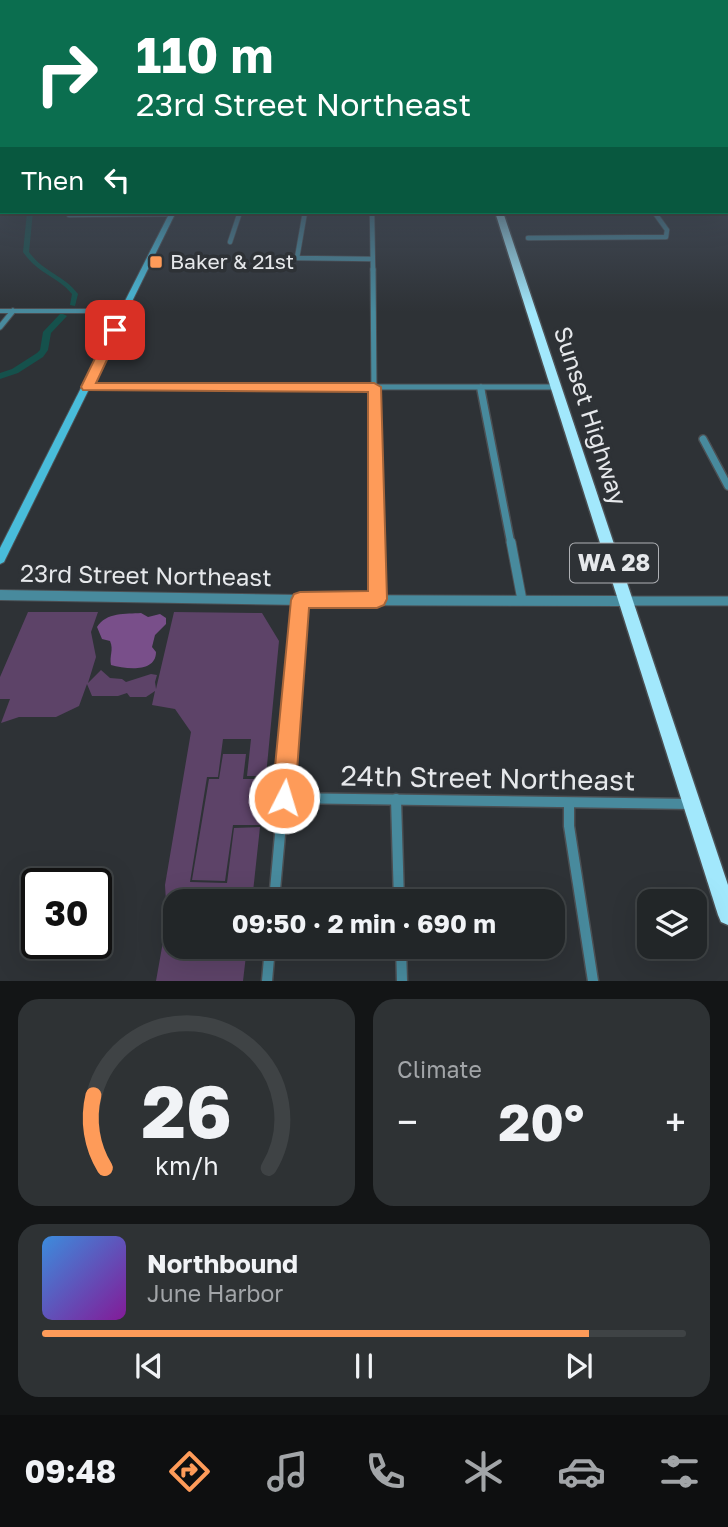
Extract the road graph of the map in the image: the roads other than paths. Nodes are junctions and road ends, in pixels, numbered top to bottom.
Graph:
1 (169, 221) edge
2 (237, 221) edge
3 (304, 221) edge
4 (372, 221) edge
5 (502, 221) edge
6 (660, 221) edge
7 (528, 238) dead end
8 (230, 242) dead end
9 (372, 259) junction
10 (0, 311) edge
11 (12, 311) junction
12 (124, 311) junction
13 (0, 327) edge
14 (87, 387) junction
15 (374, 387) junction
16 (481, 387) junction
17 (556, 387) junction
18 (703, 439) dead end
19 (728, 486) edge
20 (0, 559) edge
21 (0, 595) edge
22 (377, 599) junction
23 (300, 600) junction
24 (522, 600) junction
25 (627, 601) junction
26 (728, 601) edge
27 (284, 798) junction
28 (396, 799) junction
29 (569, 803) junction
30 (691, 804) junction
31 (275, 889) edge
32 (399, 889) edge
33 (728, 915) edge
34 (269, 959) edge
35 (401, 959) edge
36 (267, 981) edge
37 (402, 981) edge
38 (593, 981) edge

1 - 12 main road
2 - 8 street
3 - 9 street
4 - 9 street
5 - 17 highway, Sunset Highway / WA 28
6 - 7 street
9 - 15 street
10 - 11 street
11 - 12 street
11 - 13 street
12 - 14 main road
14 - 15 street
14 - 20 main road
15 - 16 street
15 - 22 street
16 - 17 street
16 - 24 street
17 - 25 highway, Sunset Highway / WA 28
18 - 19 street
21 - 23 street, 23rd Street Northeast
22 - 23 street, 23rd Street Northeast
22 - 24 street, 23rd Street Northeast
23 - 27 street
24 - 25 street, 23rd Street Northeast
25 - 26 street
25 - 30 highway, Sunset Highway / WA 28
27 - 28 street, 24th Street Northeast
27 - 31 street
28 - 29 street, 24th Street Northeast
28 - 32 street
29 - 30 street, 24th Street Northeast
29 - 38 street
30 - 33 highway, Sunset Highway / WA 28
34 - 36 street
35 - 37 street

